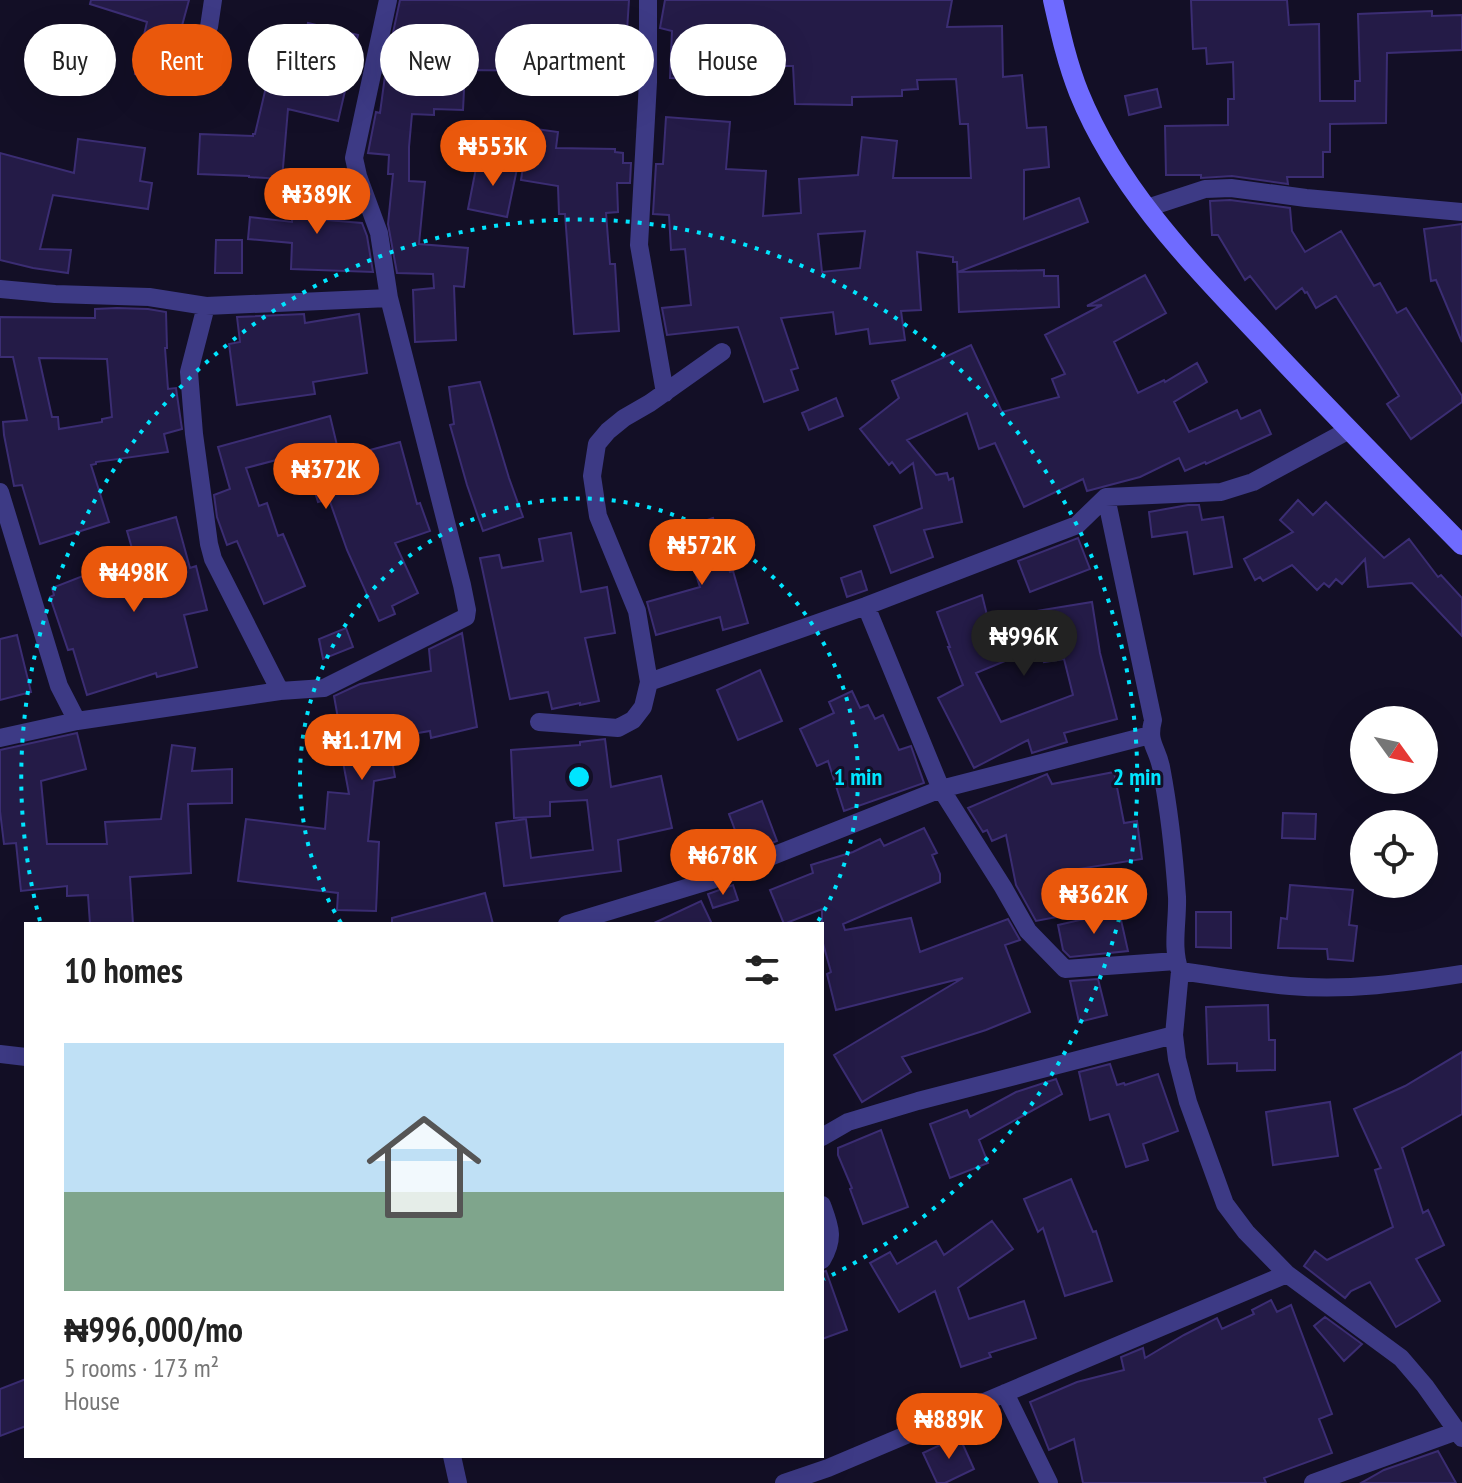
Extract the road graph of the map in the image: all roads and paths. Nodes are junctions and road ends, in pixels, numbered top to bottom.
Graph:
1 (213, 0) edge
2 (388, 0) edge
3 (648, 0) edge
4 (1053, 0) edge
5 (209, 24) edge
6 (1147, 208) junction
7 (1462, 212) edge
8 (0, 289) edge
9 (389, 298) junction
10 (206, 306) junction
11 (722, 352) dead end
12 (665, 393) junction
13 (1349, 430) junction
14 (0, 492) edge
15 (1106, 497) junction
16 (1462, 545) edge
17 (866, 606) junction
18 (649, 682) junction
19 (280, 691) junction
20 (77, 721) junction
21 (539, 722) dead end
22 (1150, 735) junction
23 (0, 738) edge
24 (941, 789) junction
25 (574, 922) edge
26 (1178, 966) junction
27 (1462, 974) edge
28 (1174, 1035) junction
29 (0, 1054) edge
30 (24, 1057) edge
31 (824, 1136) edge
32 (824, 1211) edge
33 (824, 1257) edge
34 (1287, 1274) junction
35 (1005, 1393) junction
36 (1460, 1434) edge
37 (452, 1458) edge
38 (458, 1483) edge
39 (784, 1483) edge
40 (1049, 1483) edge
41 (1313, 1483) edge

1 - 5 street
2 - 9 street
3 - 12 street
4 - 6 main road
6 - 7 street
6 - 13 main road
8 - 10 street
9 - 10 street
9 - 19 street
10 - 19 street
11 - 12 street
12 - 18 street
13 - 15 street
13 - 16 main road
14 - 20 street
15 - 17 street
15 - 22 street
17 - 18 street
17 - 24 street
18 - 21 street
19 - 20 street
20 - 23 street
22 - 24 street
22 - 26 street
24 - 25 street
24 - 26 street
26 - 27 street
26 - 28 street
28 - 31 street
28 - 34 street
29 - 30 street
32 - 33 street
34 - 35 street
34 - 36 street
35 - 39 street
35 - 40 street
36 - 41 street
37 - 38 street

